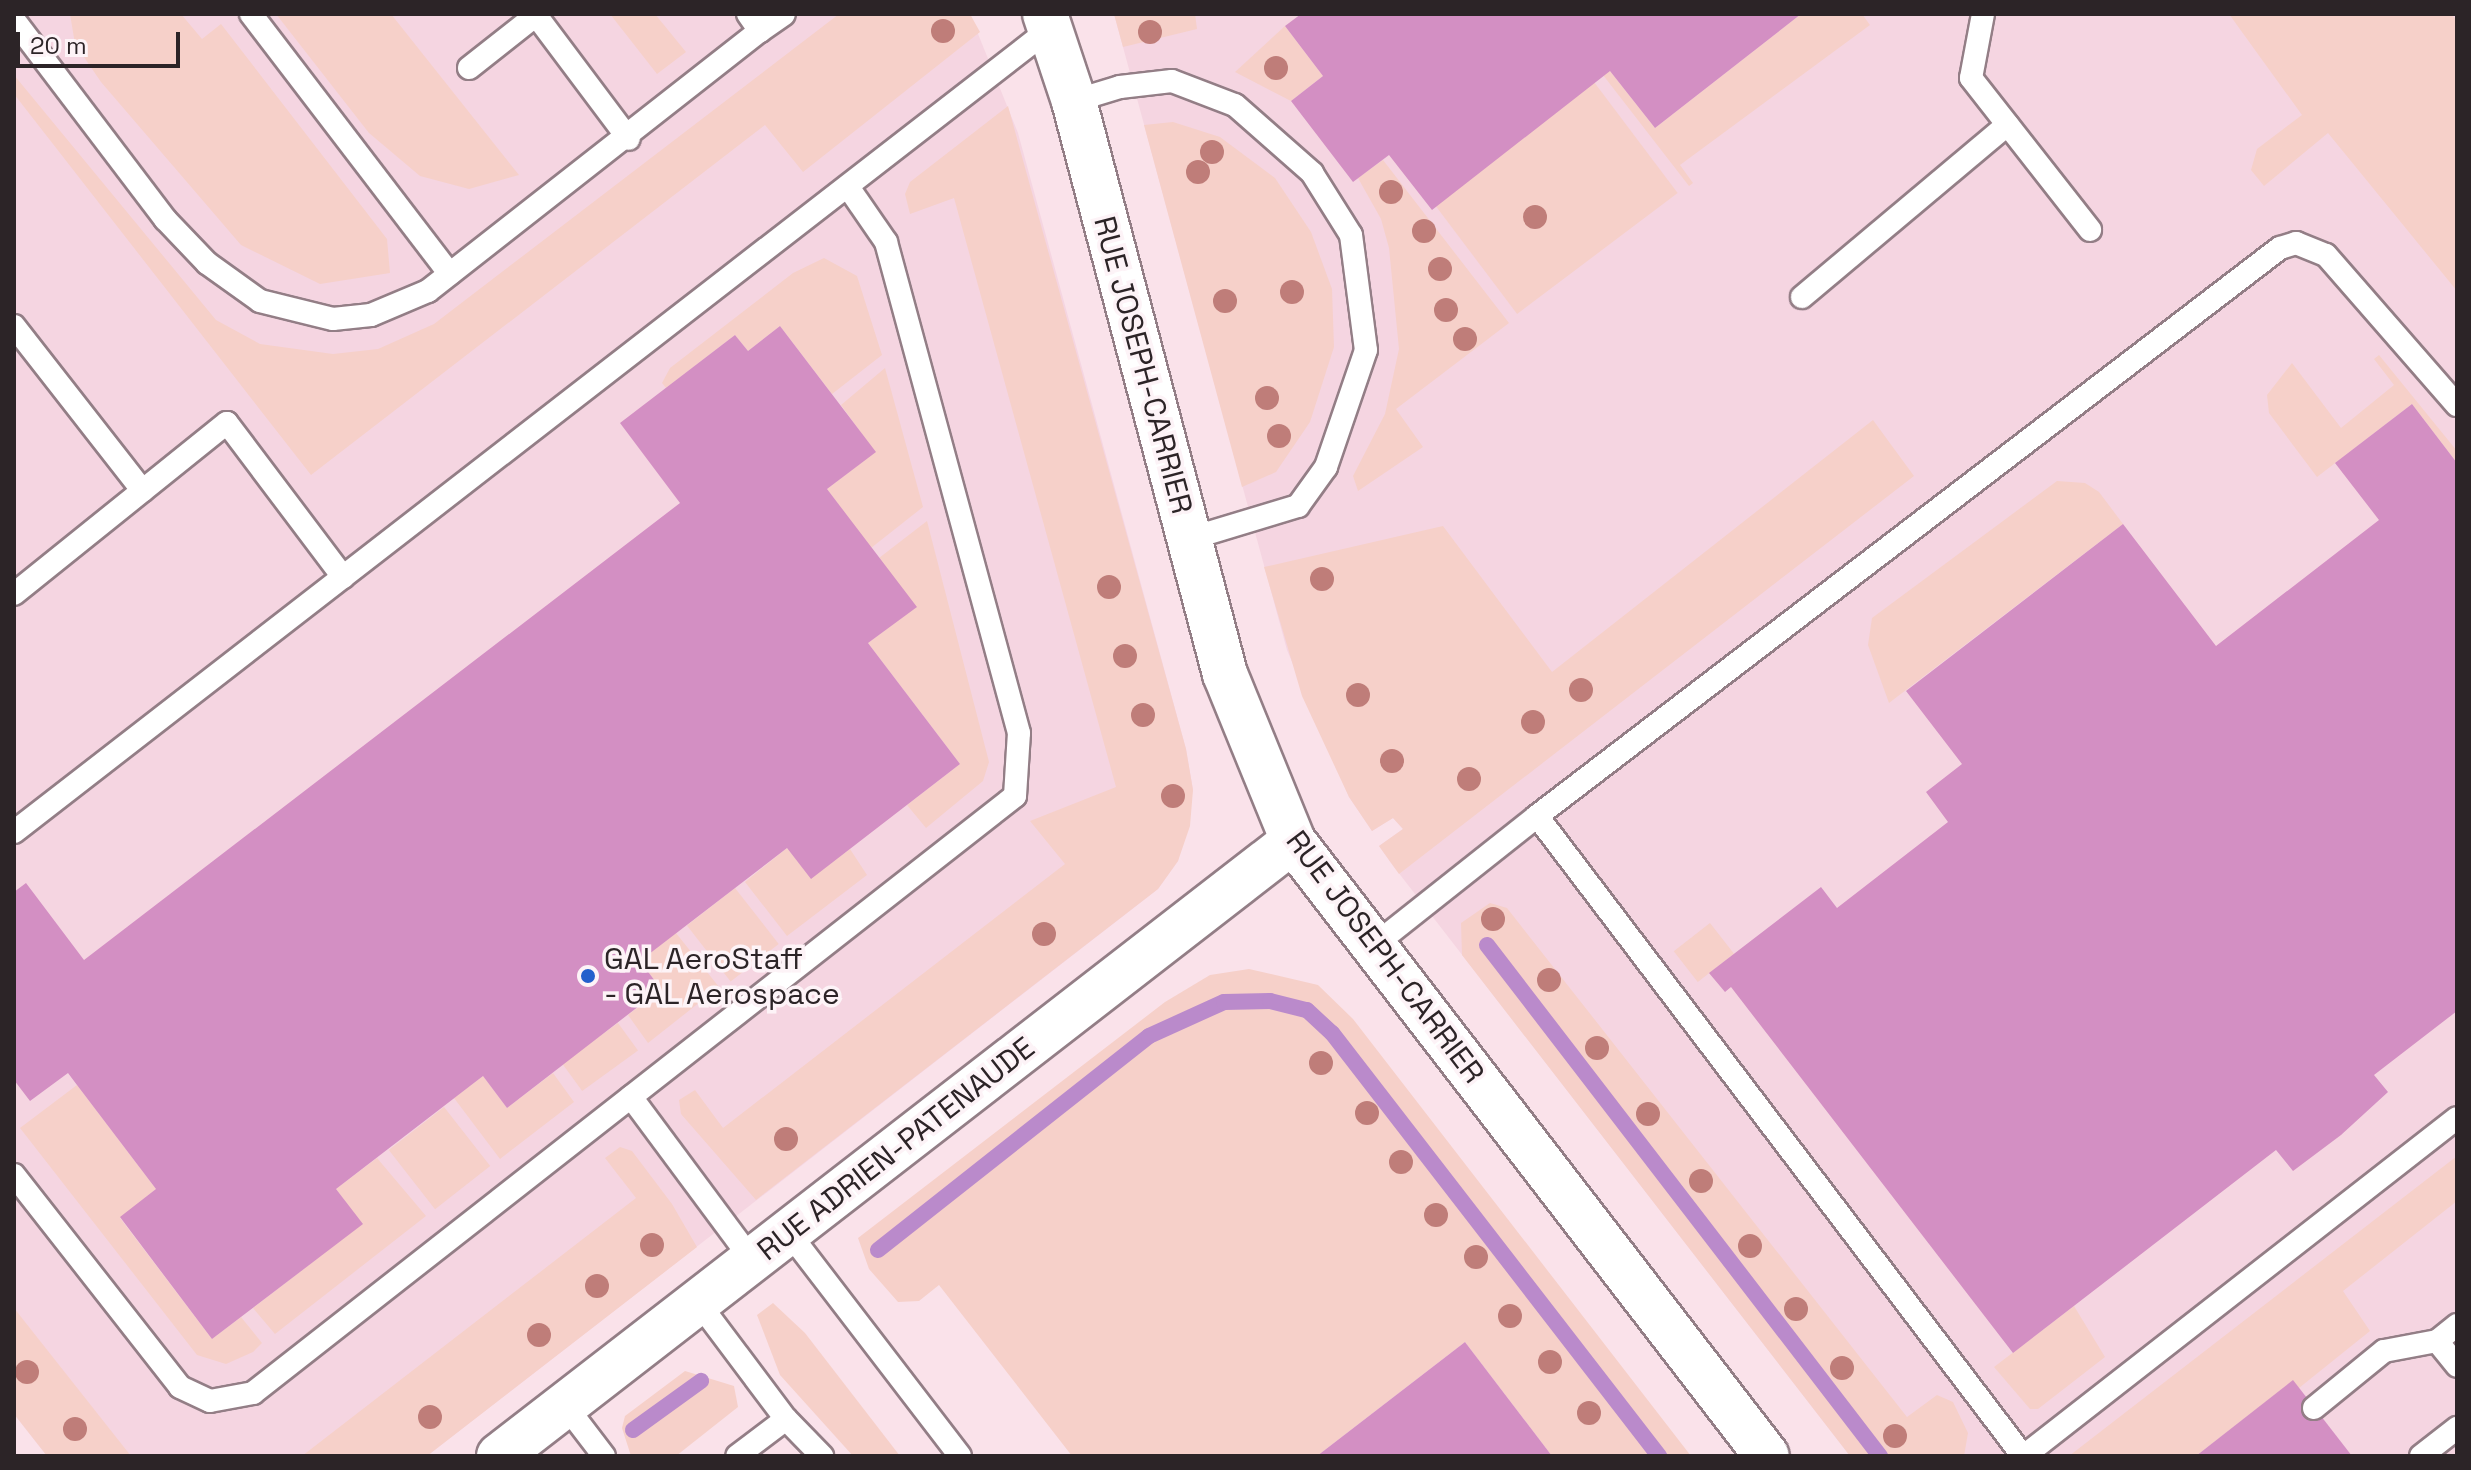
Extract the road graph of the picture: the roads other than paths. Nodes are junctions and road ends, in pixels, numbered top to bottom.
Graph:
1 (251, 14) edge
2 (535, 14) edge
3 (784, 14) edge
4 (1983, 14) edge
5 (14, 20) edge
6 (1048, 21) edge
7 (754, 23) edge
8 (469, 68) dead end
9 (1074, 101) junction
10 (2007, 125) junction
11 (629, 139) junction
12 (848, 187) junction
13 (2090, 230) dead end
14 (450, 274) junction
15 (1802, 297) dead end
16 (14, 326) edge
17 (2457, 405) edge
18 (143, 491) junction
19 (1189, 539) junction
20 (343, 577) junction
21 (14, 594) edge
22 (1537, 816) junction
23 (14, 832) edge
24 (1293, 841) junction
25 (1372, 947) junction
26 (631, 1097) junction
27 (2457, 1118) edge
28 (14, 1175) edge
29 (789, 1233) junction
30 (753, 1261) junction
31 (698, 1302) junction
32 (2457, 1325) edge
33 (2437, 1341) junction
34 (2457, 1366) edge
35 (565, 1405) junction
36 (2314, 1408) dead end
37 (786, 1419) junction
38 (2457, 1428) edge
39 (499, 1456) edge
40 (604, 1456) edge
41 (737, 1456) edge
42 (822, 1456) edge
43 (960, 1456) edge
44 (1767, 1456) edge
45 (2024, 1456) edge
46 (2421, 1456) edge

1 - 14 lane
2 - 8 lane
2 - 11 lane
3 - 7 lane
4 - 10 lane
5 - 14 lane
6 - 9 street, RUE JOSEPH-CARRIER
6 - 12 lane
7 - 11 lane
9 - 19 street, RUE JOSEPH-CARRIER
9 - 19 lane
10 - 13 lane
10 - 15 lane
11 - 14 lane
12 - 20 lane
12 - 26 lane
16 - 18 lane
17 - 22 lane
18 - 20 lane
18 - 21 lane
19 - 24 street, RUE JOSEPH-CARRIER
20 - 23 lane
22 - 25 lane
22 - 45 lane
24 - 25 street, RUE JOSEPH-CARRIER
24 - 29 street, RUE ADRIEN-PATENAUDE
25 - 44 street, RUE JOSEPH-CARRIER
26 - 28 lane
26 - 30 lane
27 - 45 lane
29 - 30 street, RUE ADRIEN-PATENAUDE
29 - 43 lane
30 - 31 street, RUE ADRIEN-PATENAUDE
31 - 35 street, RUE ADRIEN-PATENAUDE
31 - 37 lane
32 - 33 lane
33 - 34 lane
33 - 36 lane
35 - 39 street, RUE ADRIEN-PATENAUDE
35 - 40 lane
37 - 41 lane
37 - 42 lane
38 - 46 lane

